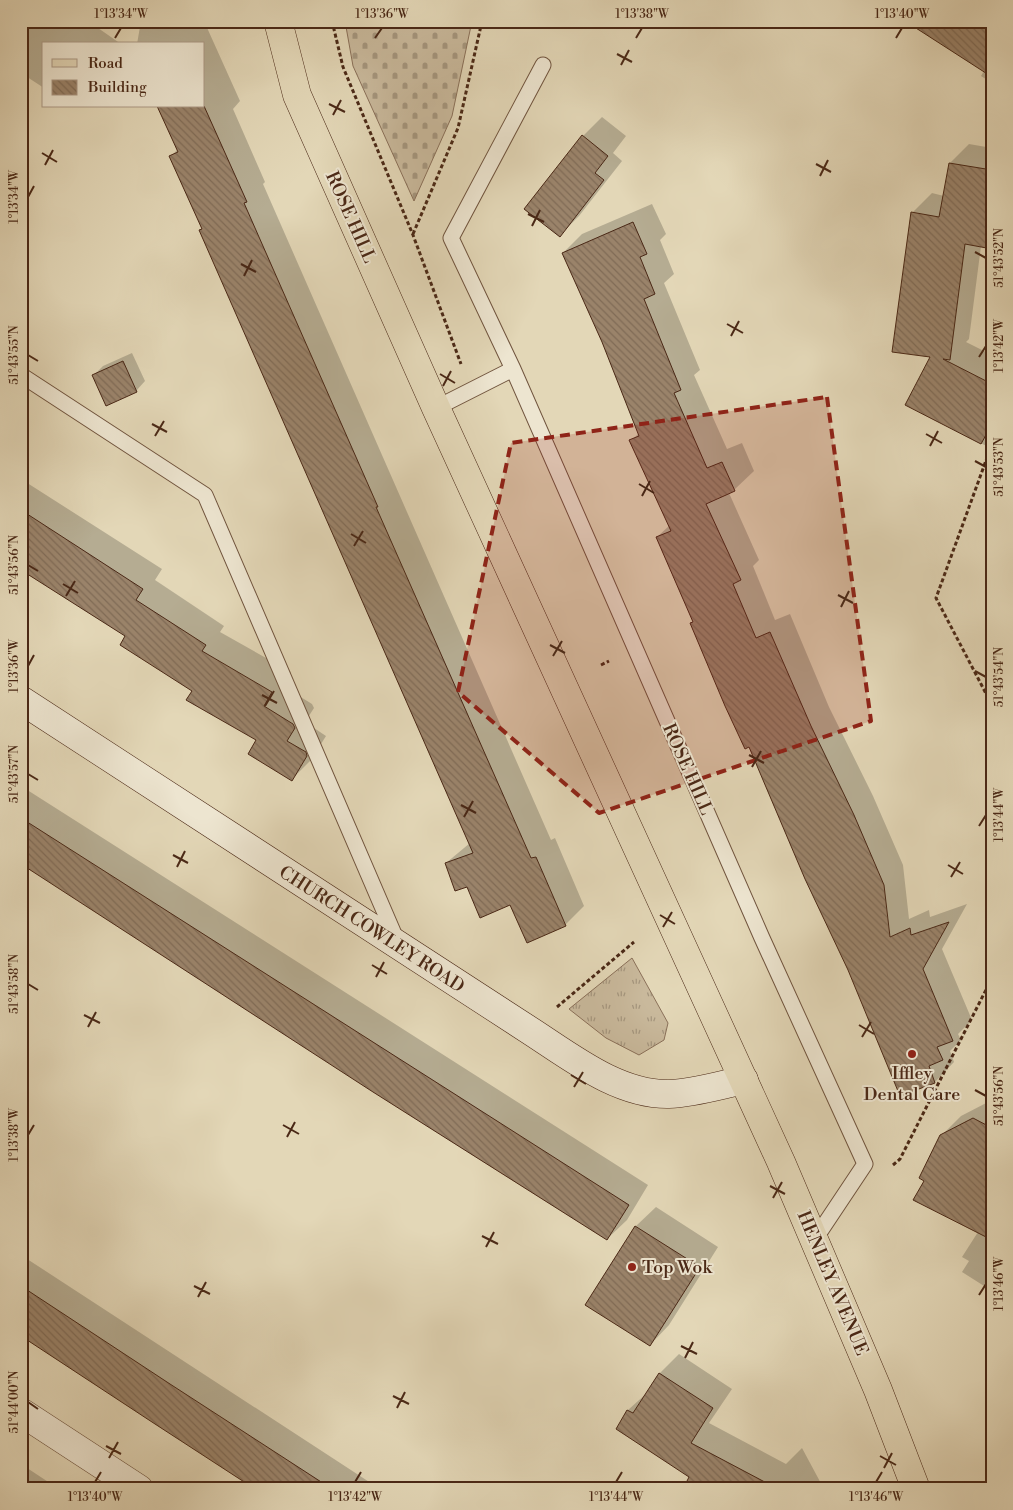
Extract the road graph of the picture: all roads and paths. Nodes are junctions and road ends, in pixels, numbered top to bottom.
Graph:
1 (278, 21) edge
2 (332, 21) edge
3 (482, 21) edge
4 (543, 65) dead end
5 (413, 235) junction
6 (513, 369) junction
7 (21, 375) edge
8 (472, 390) junction
9 (436, 408) junction
10 (992, 444) edge
11 (21, 700) edge
12 (992, 705) edge
13 (634, 942) dead end
14 (399, 947) junction
15 (992, 978) edge
16 (529, 1030) junction
17 (744, 1080) junction
18 (888, 1169) dead end
19 (815, 1240) junction
20 (21, 1412) edge
21 (139, 1489) edge
22 (916, 1489) edge

1 - 9 main road, ROSE HILL
2 - 5 path
3 - 5 path
4 - 6 lane
5 - 8 path
6 - 8 lane
6 - 19 lane, ROSE HILL
7 - 14 lane
8 - 9 lane
9 - 17 main road, ROSE HILL
10 - 12 path
11 - 14 main road, CHURCH COWLEY ROAD
13 - 16 path
14 - 16 main road, CHURCH COWLEY ROAD
15 - 18 path
16 - 17 main road, CHURCH COWLEY ROAD
17 - 19 main road, HENLEY AVENUE
19 - 22 main road, HENLEY AVENUE
20 - 21 main road

